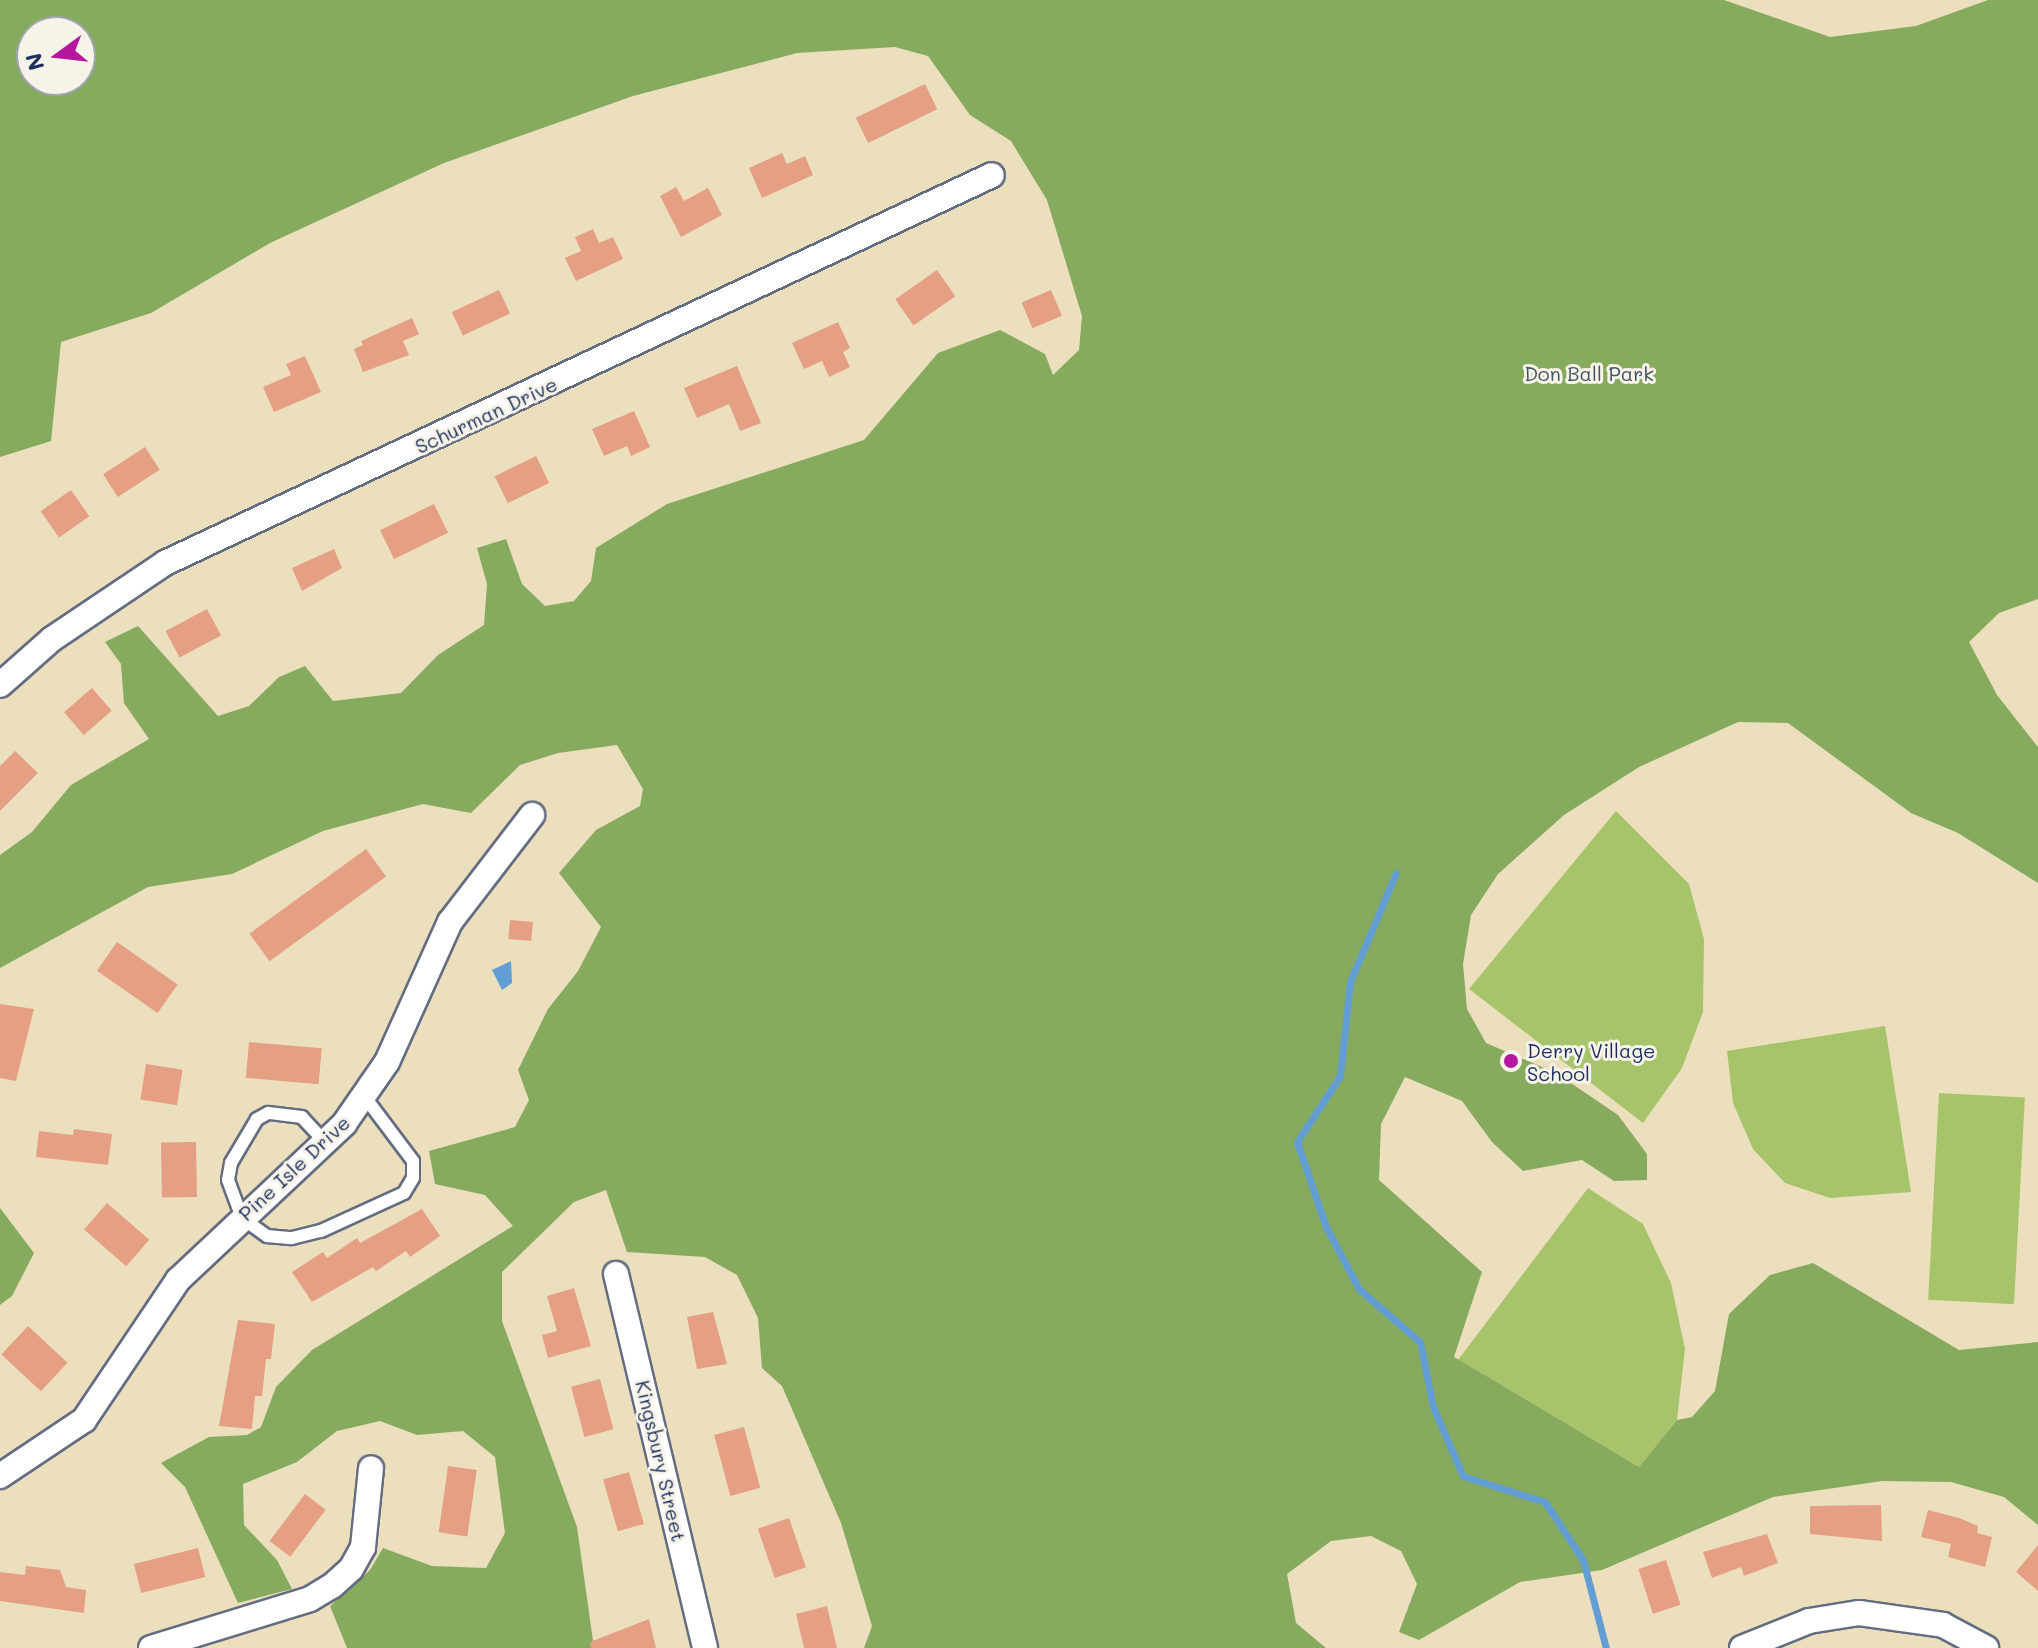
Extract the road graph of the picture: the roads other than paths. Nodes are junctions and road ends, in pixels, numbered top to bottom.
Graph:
1 (992, 175) dead end
2 (0, 685) edge
3 (532, 815) dead end
4 (365, 1097) junction
5 (325, 1142) junction
6 (242, 1218) junction
7 (616, 1274) dead end
8 (371, 1468) dead end
9 (0, 1476) edge
10 (151, 1648) edge
11 (705, 1648) edge
12 (1742, 1648) edge
13 (1986, 1648) edge

1 - 2 street, Schurman Drive
3 - 4 street, Pine Isle Drive
4 - 5 street, Pine Isle Drive
4 - 6 lane
5 - 6 street, Pine Isle Drive
5 - 6 lane
6 - 9 street, Pine Isle Drive
7 - 11 street, Kingsbury Street
8 - 10 street
12 - 13 street

